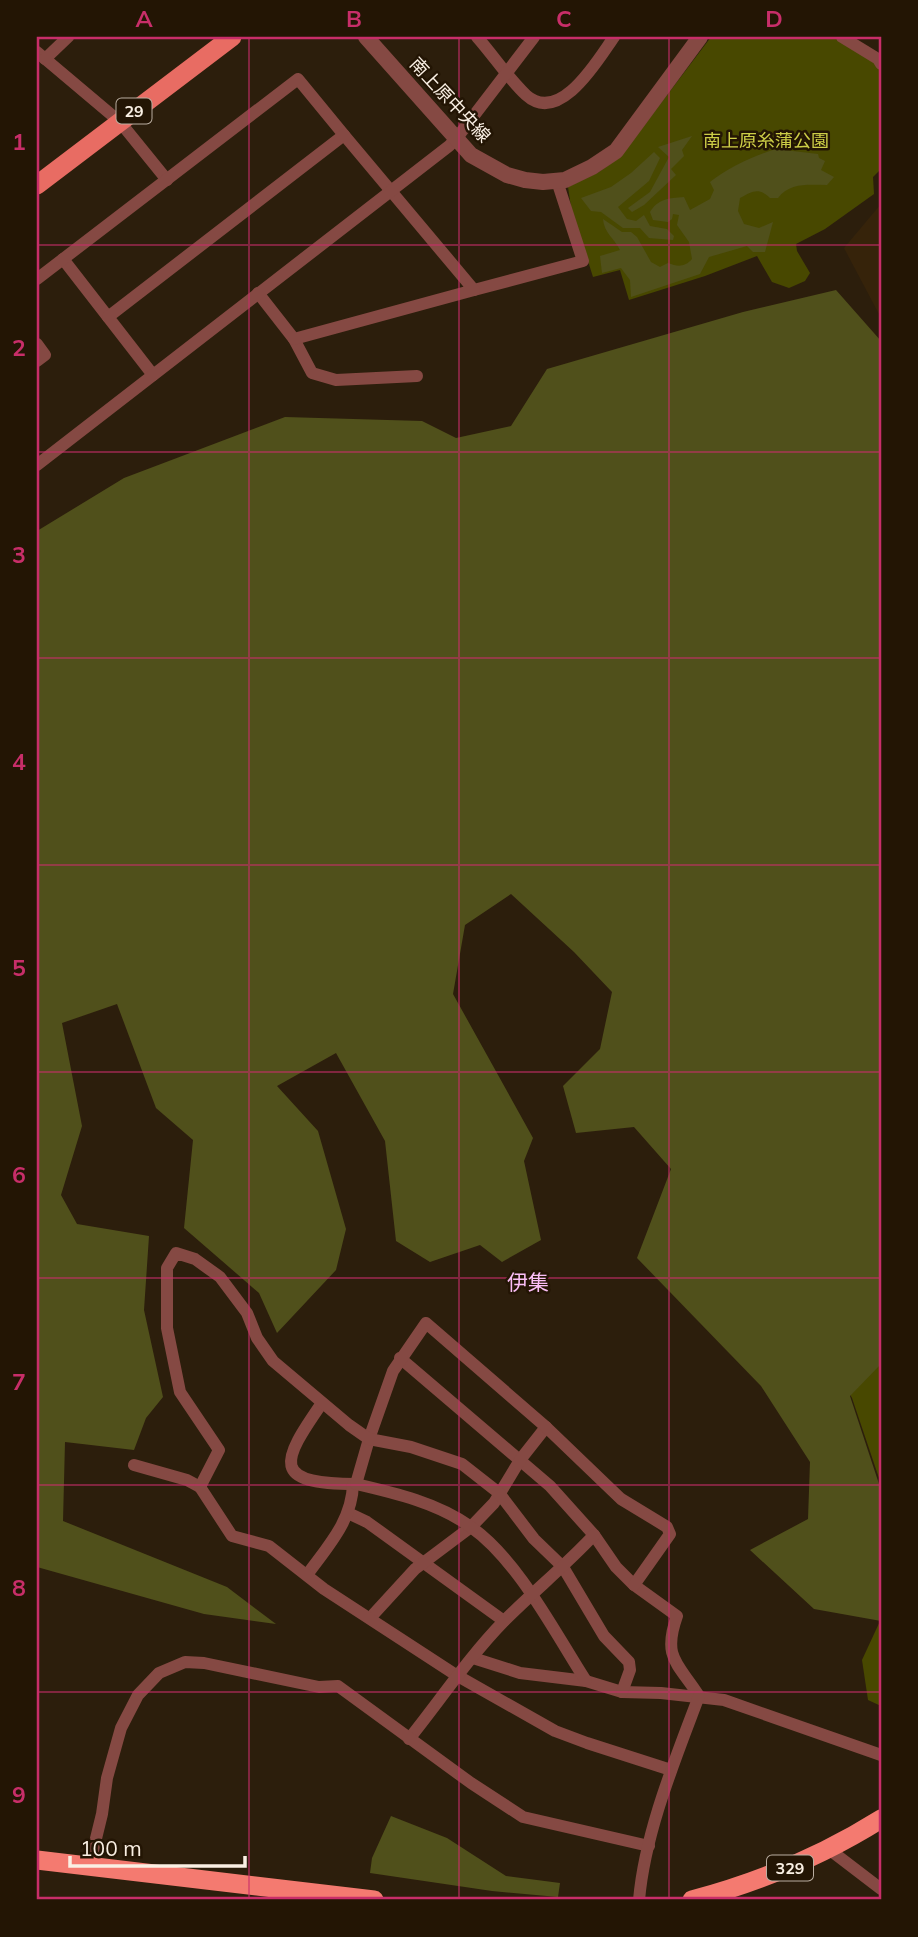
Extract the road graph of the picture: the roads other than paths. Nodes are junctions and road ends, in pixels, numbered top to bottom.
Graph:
1 (68, 37) edge
2 (232, 37) edge
3 (366, 37) edge
4 (477, 37) edge
5 (534, 37) edge
6 (614, 37) edge
7 (700, 37) edge
8 (842, 37) edge
9 (41, 56) edge
10 (881, 64) edge
11 (508, 72) junction
12 (120, 122) junction
13 (344, 135) junction
14 (456, 139) junction
15 (167, 180) junction
16 (557, 181) junction
17 (37, 185) edge
18 (391, 191) junction
19 (63, 259) junction
20 (37, 279) edge
21 (474, 290) junction
22 (258, 293) junction
23 (108, 317) junction
24 (294, 339) junction
25 (37, 344) edge
26 (37, 361) edge
27 (153, 375) junction
28 (417, 376) dead end
29 (37, 465) edge
30 (400, 1358) junction
31 (322, 1404) junction
32 (546, 1427) junction
33 (369, 1439) junction
34 (520, 1460) junction
35 (134, 1465) dead end
36 (354, 1484) junction
37 (201, 1488) junction
38 (499, 1493) junction
39 (348, 1513) junction
40 (471, 1527) junction
41 (594, 1535) junction
42 (422, 1563) junction
43 (564, 1567) junction
44 (307, 1575) junction
45 (634, 1585) junction
46 (532, 1596) junction
47 (371, 1617) junction
48 (504, 1621) junction
49 (473, 1658) junction
50 (456, 1675) junction
51 (586, 1681) junction
52 (622, 1692) junction
53 (699, 1696) junction
54 (409, 1739) junction
55 (881, 1755) edge
56 (671, 1770) junction
57 (881, 1819) edge
58 (649, 1846) junction
59 (830, 1850) junction
60 (37, 1860) edge
61 (89, 1867) junction
62 (881, 1889) edge
63 (374, 1900) edge
64 (639, 1900) edge
65 (692, 1900) edge

1 - 9 street
2 - 12 main road, 29
3 - 14 street, 南上原中央線
4 - 11 street
5 - 11 street
6 - 11 street
7 - 16 street, 南上原中央線
8 - 10 street
9 - 12 street
11 - 14 street
12 - 15 street
12 - 17 main road, 29
13 - 15 street
13 - 18 street
13 - 23 street
14 - 16 street, 南上原中央線
14 - 18 street
15 - 19 street
16 - 21 street
18 - 21 street
18 - 22 street
19 - 20 street
19 - 23 street
21 - 24 street
22 - 24 street
22 - 27 street
23 - 27 street
24 - 28 street
25 - 26 street
27 - 29 street
30 - 32 street
30 - 33 street
30 - 34 street
31 - 33 street
31 - 36 street
31 - 37 street
32 - 34 street
32 - 45 street
33 - 36 street
33 - 38 street
34 - 38 street
34 - 41 street
35 - 37 street
36 - 39 street
36 - 40 street
37 - 44 street
38 - 40 street
38 - 43 street
39 - 42 street
39 - 44 street
40 - 42 street
40 - 46 street
41 - 43 street
41 - 45 street
42 - 47 street
42 - 48 street
43 - 46 street
43 - 52 street
44 - 47 street
45 - 53 street
46 - 48 street
46 - 51 street
47 - 50 street
48 - 49 street
49 - 50 street
49 - 51 street
50 - 54 street
50 - 56 street
51 - 52 street
52 - 53 street
53 - 55 street
53 - 56 street
54 - 58 street
54 - 61 street
56 - 58 street
57 - 59 highway, 329
58 - 64 street
59 - 62 street
59 - 65 highway, 329
60 - 61 highway
61 - 63 highway

